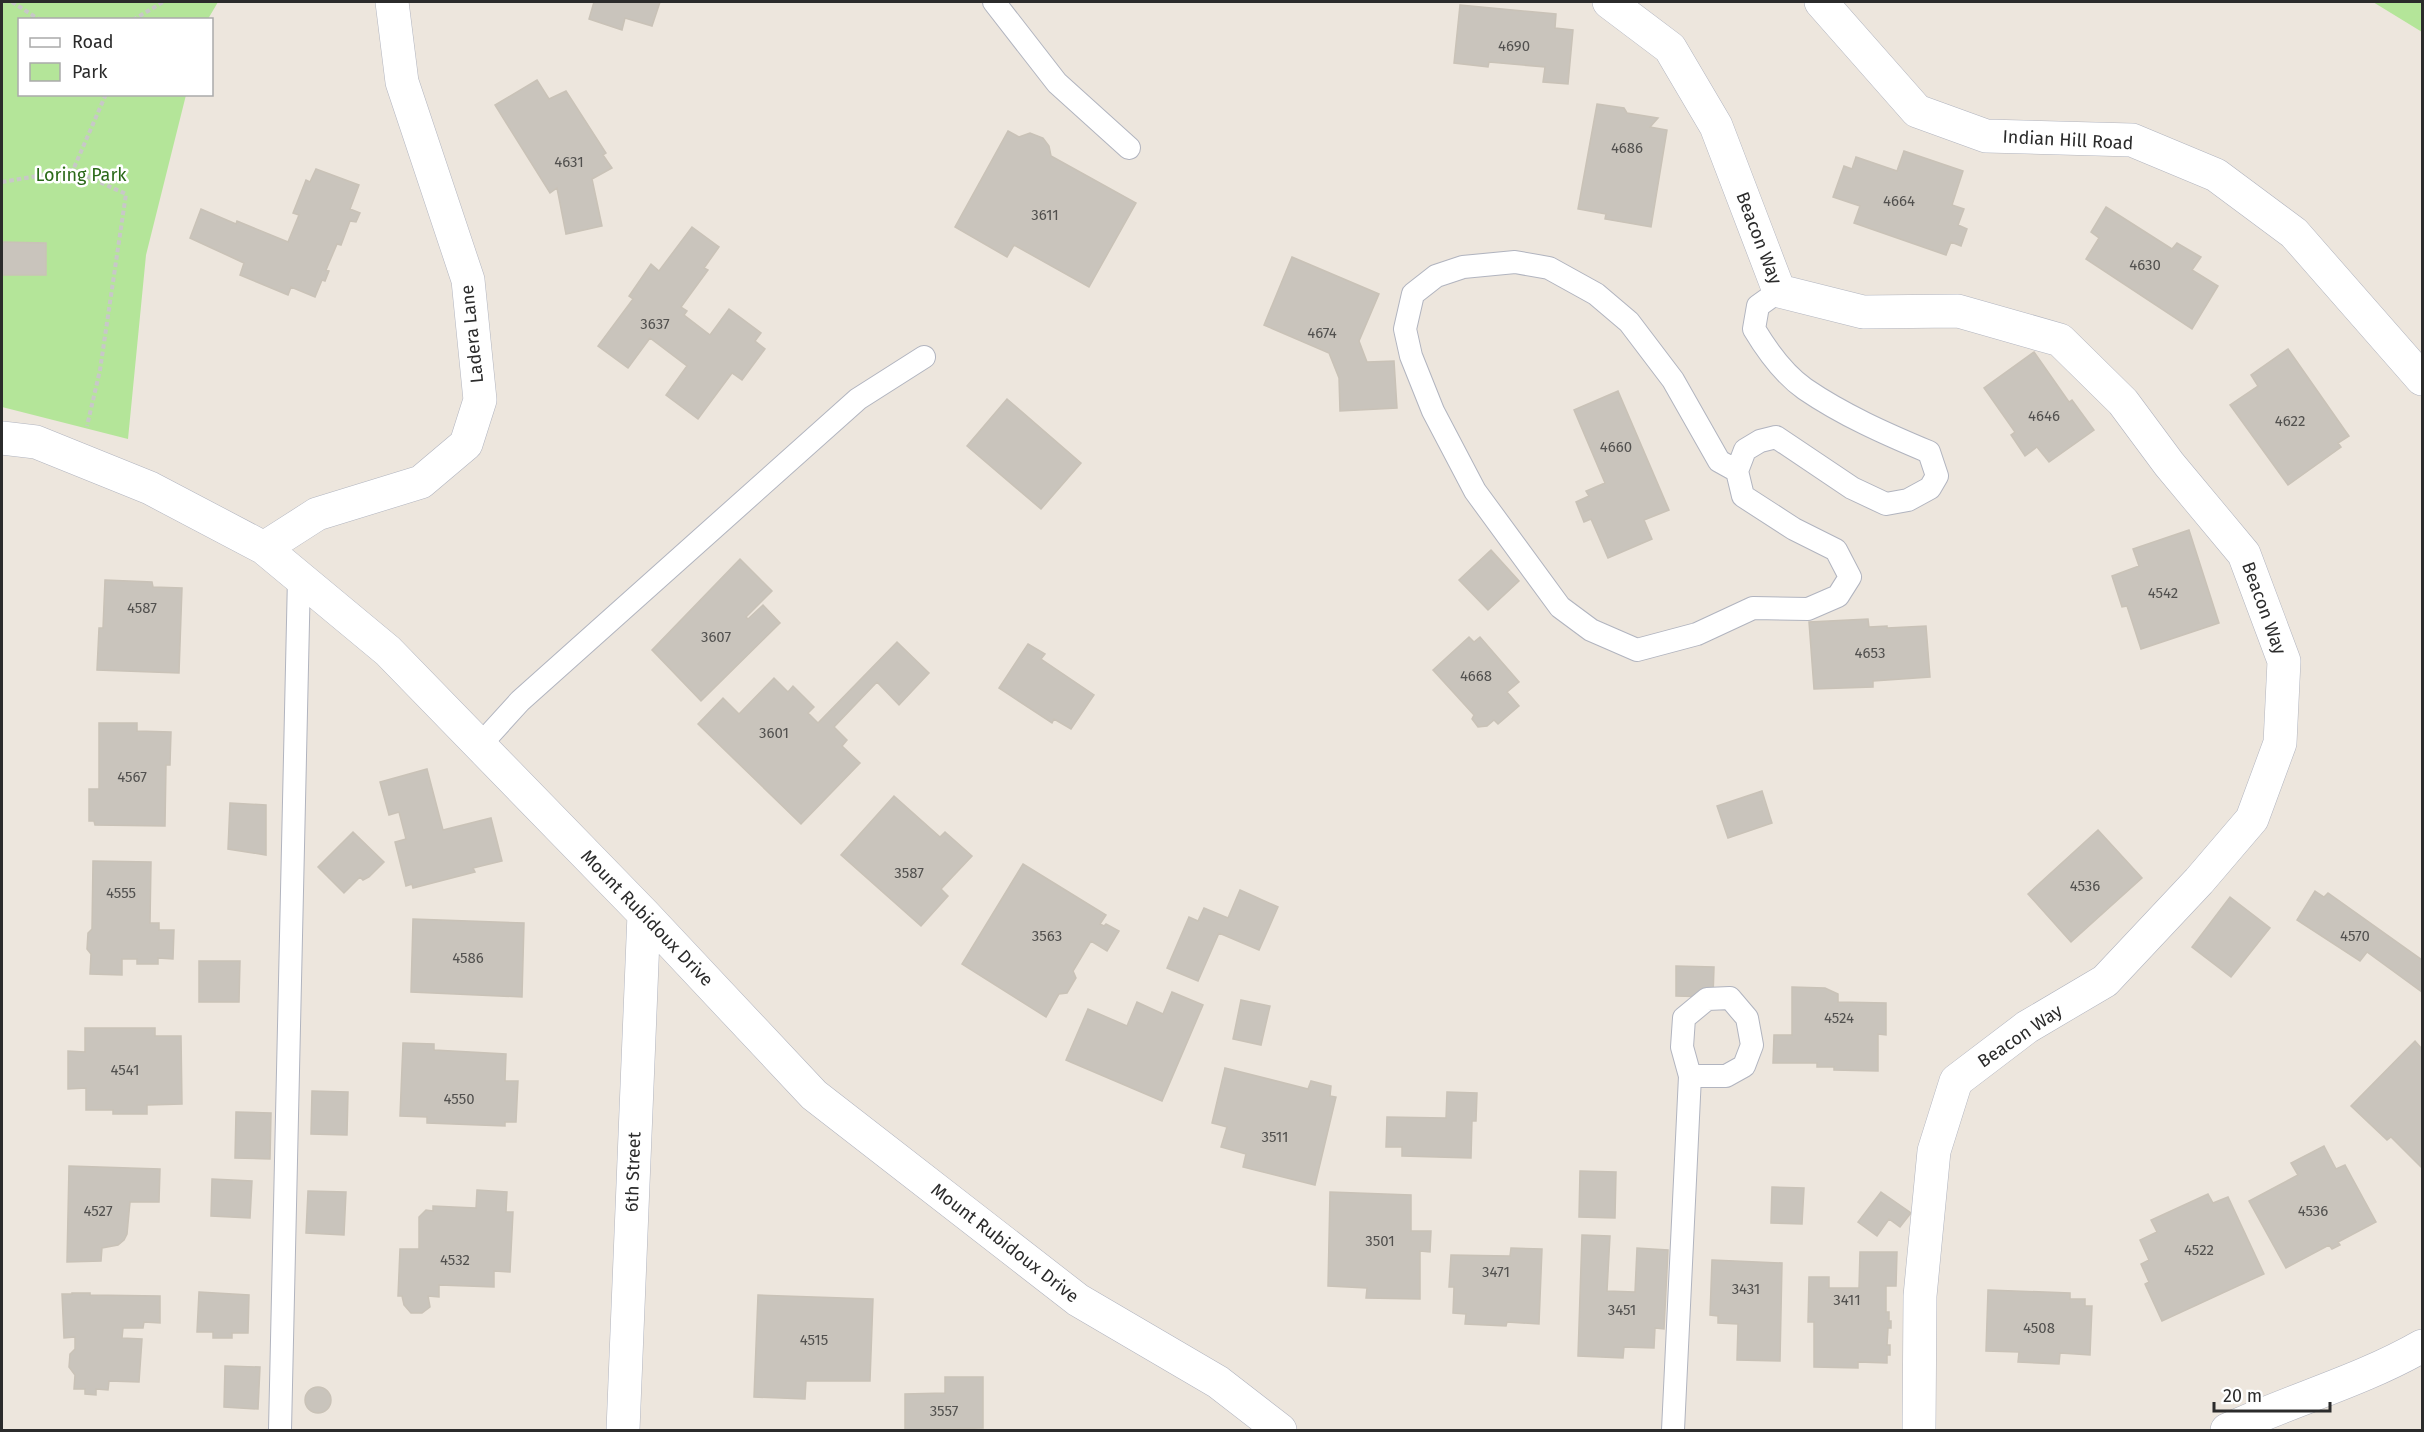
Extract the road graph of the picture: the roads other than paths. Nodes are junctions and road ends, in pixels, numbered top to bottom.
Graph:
1 (392, 2) edge
2 (994, 2) edge
3 (1609, 2) edge
4 (1821, 2) edge
5 (1129, 148) dead end
6 (1779, 291) junction
7 (924, 357) dead end
8 (2422, 379) edge
9 (2, 438) edge
10 (1737, 471) junction
11 (264, 548) junction
12 (299, 577) junction
13 (481, 744) junction
14 (644, 914) junction
15 (1690, 1076) dead end
16 (2422, 1346) edge
17 (280, 1431) edge
18 (623, 1431) edge
19 (1280, 1431) edge
20 (1673, 1431) edge
21 (1919, 1431) edge
22 (2227, 1431) edge

1 - 11 street, Ladera Lane
2 - 5 lane
3 - 6 street, Beacon Way
4 - 8 street, Indian Hill Road
6 - 10 lane
6 - 21 street, Beacon Way
7 - 13 lane
9 - 11 street, Mount Rubidoux Drive
10 - 10 lane
11 - 12 street, Mount Rubidoux Drive
12 - 13 street, Mount Rubidoux Drive
12 - 17 lane
13 - 14 street, Mount Rubidoux Drive
14 - 18 street, 6th Street
14 - 19 street, Mount Rubidoux Drive
15 - 20 lane
16 - 22 street

